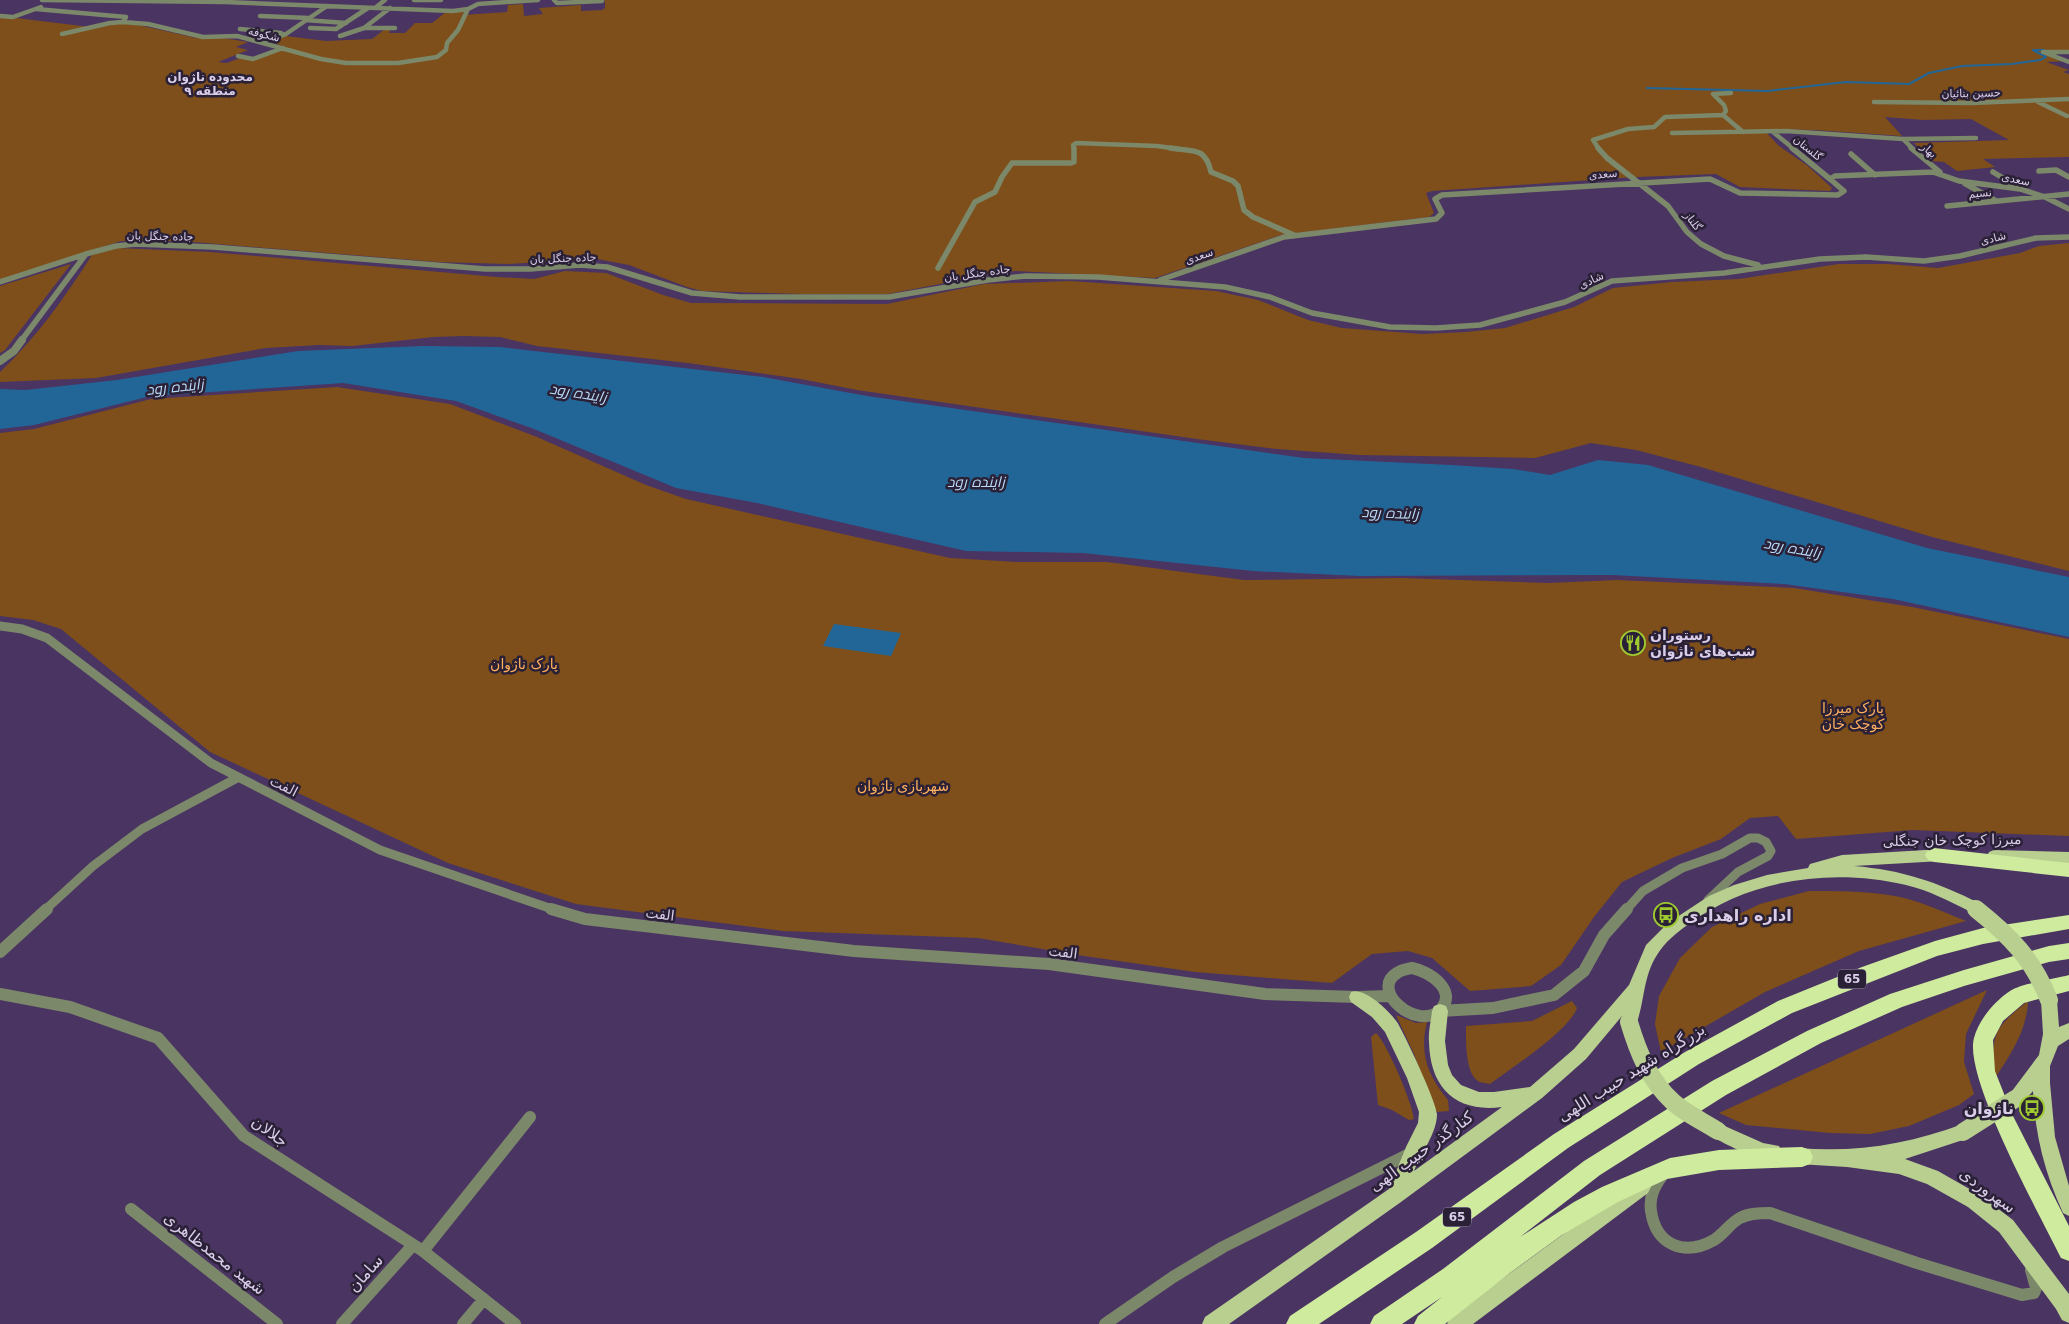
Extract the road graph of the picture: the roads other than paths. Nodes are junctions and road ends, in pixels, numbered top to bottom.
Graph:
1 (42, 0) edge
2 (54, 0) edge
3 (386, 0) edge
4 (414, 0) edge
5 (442, 0) edge
6 (538, 0) edge
7 (554, 0) edge
8 (602, 1) dead end
9 (479, 2) edge
10 (327, 6) junction
11 (368, 8) junction
12 (375, 8) junction
13 (390, 8) junction
14 (36, 9) junction
15 (468, 9) junction
16 (429, 12) junction
17 (0, 16) edge
18 (260, 16) dead end
19 (307, 19) junction
20 (123, 22) junction
21 (347, 23) junction
22 (310, 28) dead end
23 (364, 28) junction
24 (378, 28) junction
25 (395, 28) dead end
26 (240, 29) dead end
27 (62, 34) dead end
28 (286, 34) junction
29 (368, 34) dead end
30 (340, 36) dead end
31 (262, 42) junction
32 (283, 48) junction
33 (2069, 52) edge
34 (238, 56) dead end
35 (2069, 62) edge
36 (1731, 93) dead end
37 (2069, 99) edge
38 (1874, 102) dead end
39 (2038, 102) junction
40 (1723, 115) junction
41 (2067, 116) dead end
42 (1743, 132) junction
43 (1773, 132) junction
44 (1672, 133) dead end
45 (1976, 138) dead end
46 (1903, 139) junction
47 (1851, 154) dead end
48 (2040, 171) dead end
49 (1993, 172) dead end
50 (1942, 174) junction
51 (1875, 175) junction
52 (2069, 177) edge
53 (1830, 178) junction
54 (1959, 180) junction
55 (1639, 182) junction
56 (2020, 189) junction
57 (2069, 194) edge
58 (2046, 197) junction
59 (1996, 202) junction
60 (1947, 206) dead end
61 (2069, 209) edge
62 (1294, 235) junction
63 (2069, 237) edge
64 (86, 254) junction
65 (1768, 267) junction
66 (938, 268) dead end
67 (1158, 281) junction
68 (0, 282) edge
69 (0, 361) edge
70 (0, 626) edge
71 (237, 778) junction
72 (1934, 855) junction
73 (2069, 858) edge
74 (2069, 870) edge
75 (1778, 877) junction
76 (1702, 906) junction
77 (2069, 922) edge
78 (2069, 951) edge
79 (0, 952) edge
80 (2069, 982) edge
81 (1635, 989) junction
82 (0, 994) edge
83 (1390, 996) junction
84 (1357, 997) junction
85 (1440, 1010) junction
86 (2069, 1030) edge
87 (2051, 1042) junction
88 (2042, 1064) junction
89 (1536, 1092) junction
90 (530, 1117) dead end
91 (1412, 1153) junction
92 (1802, 1157) junction
93 (1845, 1158) junction
94 (1669, 1168) junction
95 (1394, 1196) junction
96 (2069, 1207) edge
97 (131, 1209) dead end
98 (418, 1248) junction
99 (2023, 1248) junction
100 (2069, 1250) edge
101 (484, 1299) junction
102 (2069, 1314) edge
103 (277, 1324) edge
104 (342, 1324) edge
105 (463, 1324) edge
106 (515, 1324) edge
107 (1105, 1324) edge
108 (1212, 1324) edge
109 (1298, 1324) edge
110 (1382, 1324) edge
111 (1426, 1324) edge
112 (1457, 1324) edge

1 - 2 street
2 - 10 street
2 - 14 street
3 - 12 street
4 - 5 street
5 - 16 street
6 - 9 street
7 - 8 street
9 - 15 street
10 - 11 street
10 - 19 street
11 - 12 street
11 - 21 street
12 - 13 street
13 - 16 street
13 - 23 street
14 - 17 street
14 - 20 street, شکوفه
15 - 16 street
15 - 32 street, شکوفه
18 - 19 street
19 - 21 street
19 - 28 street
20 - 27 street
20 - 31 street, شکوفه
21 - 22 street
23 - 24 street
23 - 30 street
24 - 25 street
24 - 29 street
26 - 28 street
28 - 31 street
31 - 32 street, شکوفه
32 - 34 street
33 - 35 street
36 - 40 street
37 - 39 street, حسین بنائیان
38 - 39 street, حسین بنائیان
39 - 41 street
40 - 42 street
40 - 55 street, گلناز
42 - 43 street
42 - 44 street
43 - 46 street
43 - 53 street, گلستان
45 - 46 street
46 - 50 street, بهار
47 - 51 street
48 - 52 street
49 - 56 street
50 - 51 street, سعدی
50 - 54 street, سعدی
51 - 53 street, سعدی
53 - 55 street, سعدی
54 - 56 street, سعدی
54 - 59 street
55 - 62 street, سعدی
55 - 65 street, گلناز
56 - 58 street, سعدی
57 - 58 street, نسیم
58 - 59 street, نسیم
58 - 61 street
59 - 60 street, نسیم
62 - 66 street
62 - 67 street, سعدی
63 - 65 street, شادی
64 - 67 street, جاده جنگل بان
64 - 68 street, جاده جنگل بان
64 - 69 street
65 - 67 street, شادی
70 - 71 street, الفت
71 - 79 street
71 - 84 street, الفت
72 - 73 main road, میرزا کوچک خان جنگلی
72 - 74 highway
72 - 75 main road, میرزا کوچک خان جنگلی
75 - 76 main road
75 - 87 main road, bridge
76 - 81 main road
76 - 85 street
77 - 109 highway, بزرگراه شهید حبیب اللهی / 65
78 - 110 highway
80 - 100 highway
81 - 89 main road, کنارگذر حبیب الهی
81 - 92 main road, bridge
82 - 98 street, جلالان
83 - 84 street, الفت
83 - 85 street
83 - 85 street
84 - 91 main road
85 - 89 main road
86 - 87 main road
87 - 88 main road
88 - 93 main road, bridge
88 - 96 main road
89 - 95 main road, کنارگذر حبیب الهی
90 - 98 street, سامان
91 - 95 main road
91 - 107 street
92 - 93 main road
92 - 94 highway
93 - 99 main road, سهروردی
94 - 99 street
94 - 111 highway
94 - 112 main road
95 - 108 main road, کنارگذر حبیب الهی
97 - 103 street, شهید محمدظاهری
98 - 101 street, جلالان
98 - 104 street, سامان
99 - 102 main road, سهروردی
101 - 105 street
101 - 106 street, جلالان

